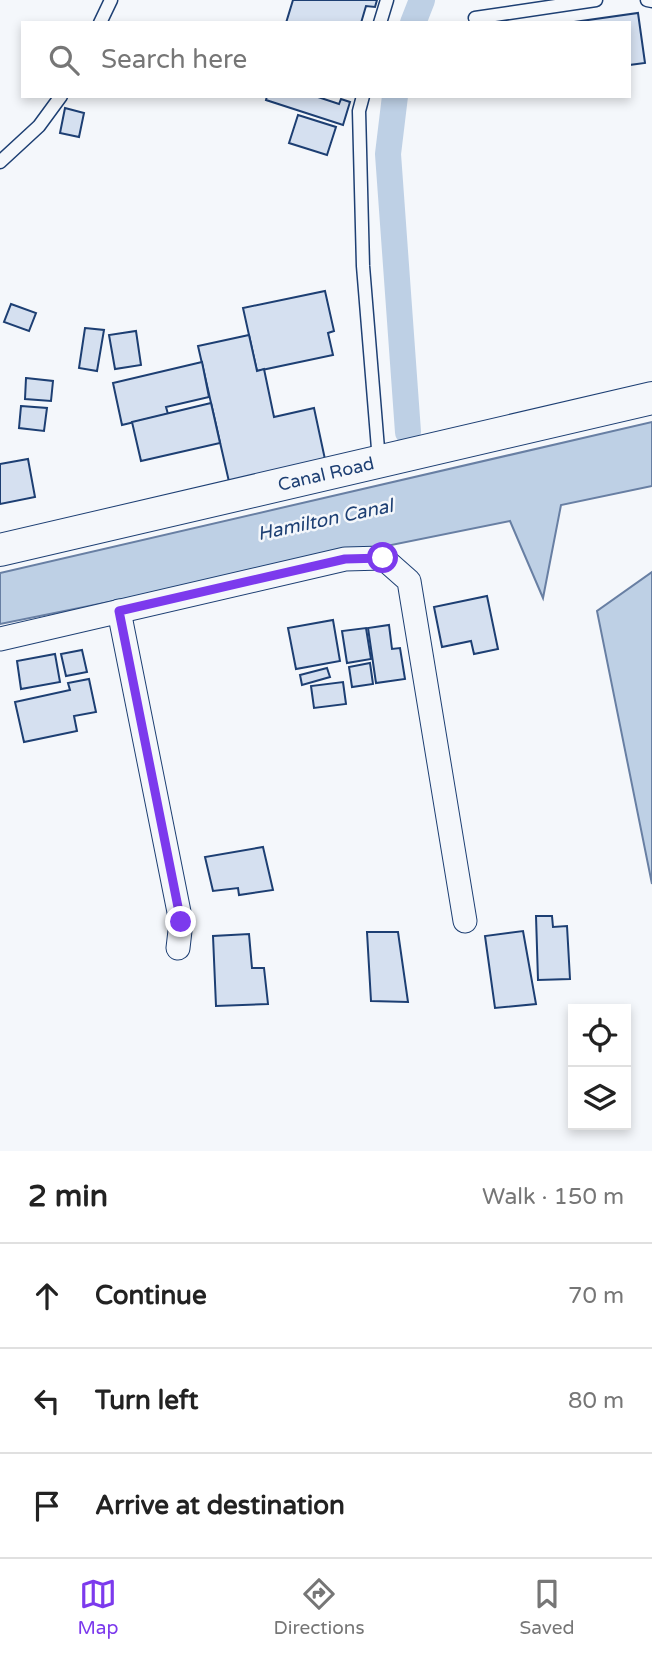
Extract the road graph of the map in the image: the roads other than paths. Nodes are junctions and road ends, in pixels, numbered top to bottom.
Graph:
1 (111, 0) edge
2 (387, 0) edge
3 (596, 0) edge
4 (475, 18) dead end
5 (101, 21) edge
6 (381, 21) edge
7 (60, 98) edge
8 (362, 98) edge
9 (0, 162) edge
10 (652, 398) edge
11 (379, 461) junction
12 (0, 550) edge
13 (119, 611) junction
14 (0, 639) edge
15 (465, 921) dead end
16 (178, 948) dead end

1 - 5 lane
2 - 6 lane
3 - 4 lane
7 - 9 lane
8 - 11 lane
10 - 11 main road, Canal Road
11 - 12 main road, Canal Road
13 - 14 street
13 - 15 street
13 - 16 street

